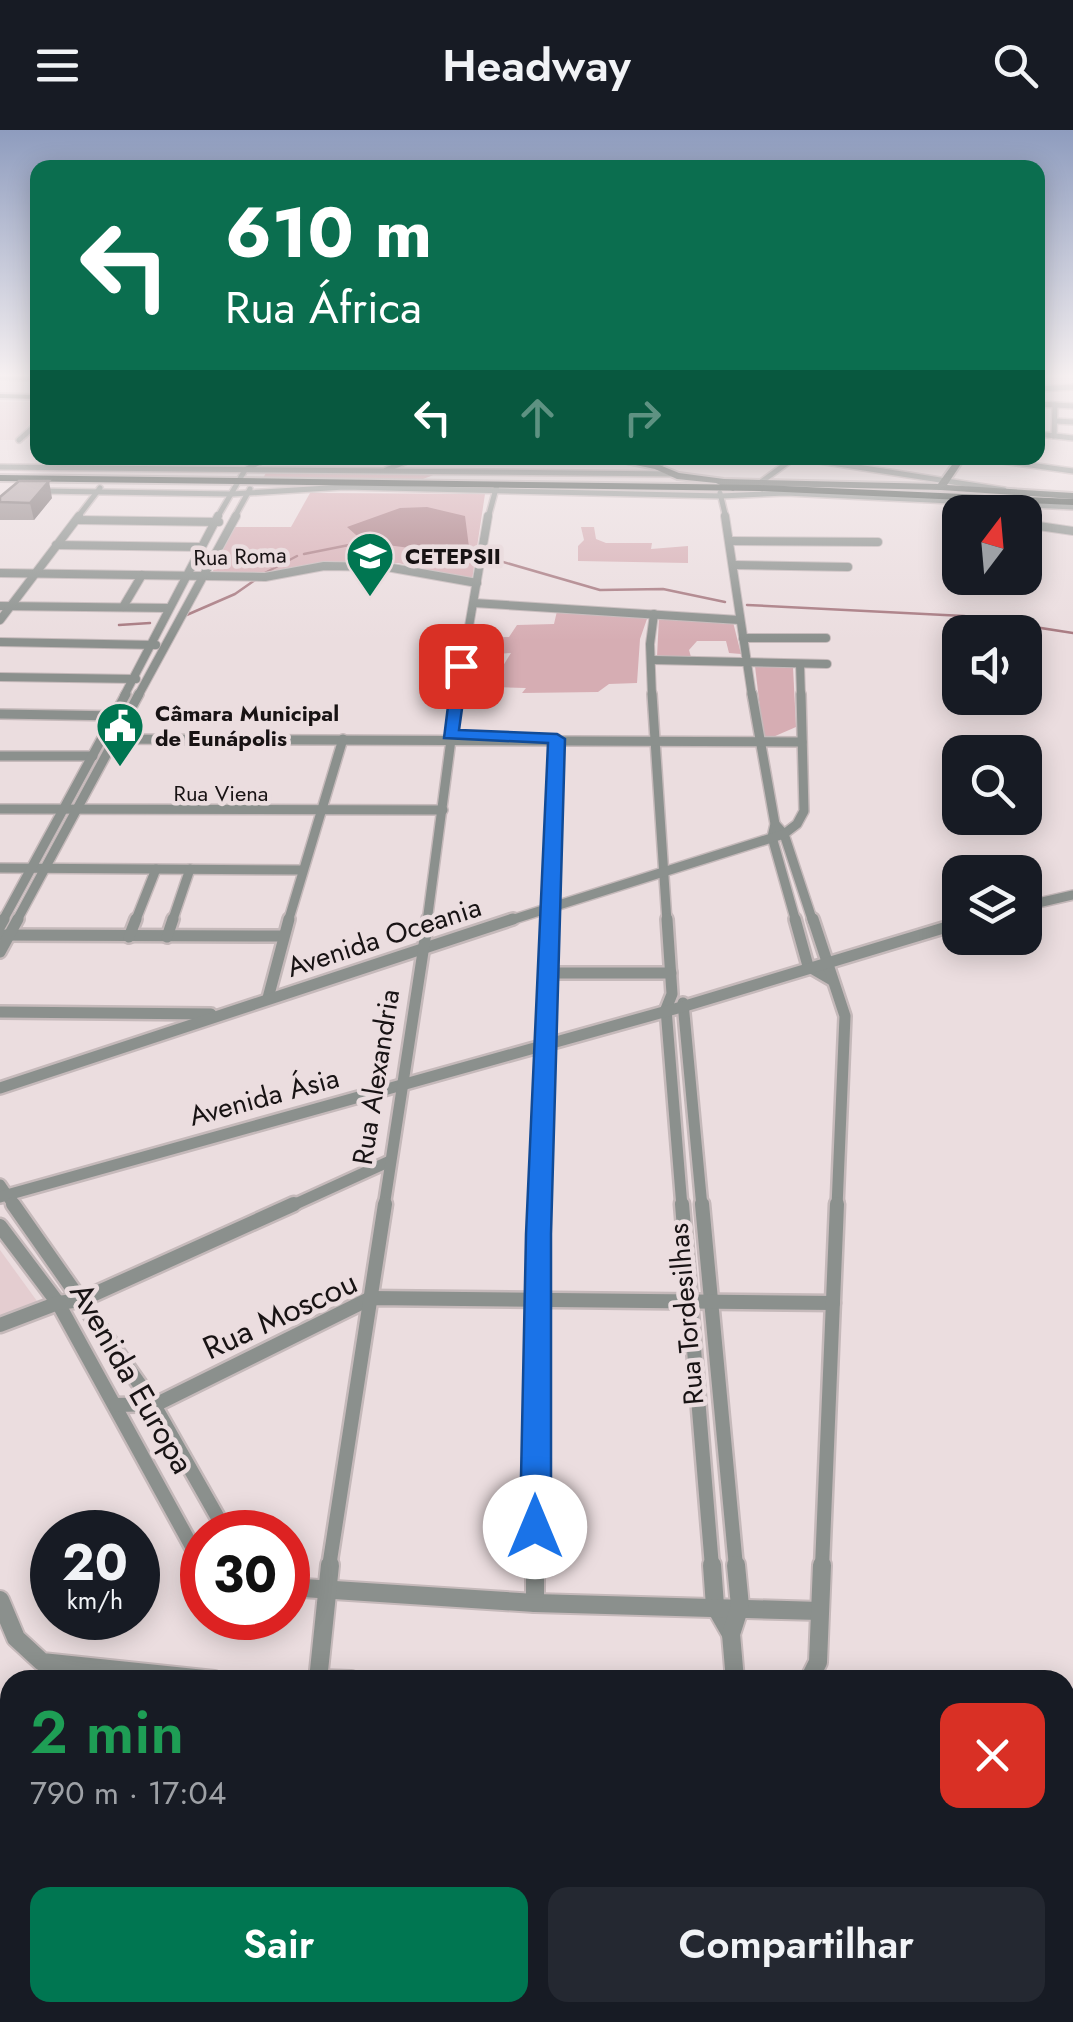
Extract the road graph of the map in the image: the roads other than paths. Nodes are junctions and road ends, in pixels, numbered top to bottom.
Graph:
1 (114, 465) edge
2 (258, 465) edge
3 (400, 465) edge
4 (654, 465) edge
5 (789, 465) edge
6 (836, 465) edge
7 (956, 465) edge
8 (1031, 465) edge
9 (659, 466) joint
10 (0, 467) edge
11 (112, 468) junction
12 (1073, 471) edge
13 (251, 472) junction
14 (386, 472) junction
15 (443, 472) junction
16 (468, 473) junction
17 (681, 473) junction
18 (0, 478) edge
19 (106, 480) junction
20 (569, 480) junction
21 (236, 481) junction
22 (414, 484) junction
23 (943, 484) junction
24 (492, 486) junction
25 (730, 487) junction
26 (763, 488) junction
27 (20, 491) edge
28 (97, 492) junction
29 (247, 492) junction
30 (232, 494) junction
31 (942, 499) edge
32 (1073, 502) edge
33 (1042, 503) edge
34 (78, 520) junction
35 (216, 522) junction
36 (230, 522) junction
37 (1042, 526) edge
38 (1073, 531) edge
39 (731, 540) junction
40 (878, 542) dead end
41 (56, 546) junction
42 (201, 547) junction
43 (735, 565) junction
44 (848, 567) dead end
45 (0, 574) edge
46 (34, 574) junction
47 (142, 575) junction
48 (185, 576) junction
49 (200, 576) junction
50 (478, 583) junction
51 (474, 603) junction
52 (0, 606) edge
53 (11, 606) junction
54 (123, 607) junction
55 (170, 608) junction
56 (654, 614) junction
57 (0, 620) edge
58 (739, 620) junction
59 (744, 638) junction
60 (826, 638) dead end
61 (0, 642) edge
62 (150, 644) junction
63 (163, 645) junction
64 (652, 660) junction
65 (750, 663) junction
66 (800, 664) junction
67 (828, 664) dead end
68 (0, 677) edge
69 (132, 679) junction
70 (145, 679) junction
71 (0, 714) edge
72 (114, 716) junction
73 (126, 716) junction
74 (110, 736) junction
75 (450, 737) junction
76 (343, 738) junction
77 (557, 739) junction
78 (654, 740) junction
79 (761, 742) junction
80 (802, 742) junction
81 (0, 756) edge
82 (93, 756) junction
83 (0, 809) edge
84 (63, 810) junction
85 (76, 810) junction
86 (323, 810) junction
87 (443, 810) junction
88 (778, 835) junction
89 (0, 868) edge
90 (156, 868) junction
91 (31, 869) junction
92 (44, 869) junction
93 (190, 869) junction
94 (665, 869) junction
95 (302, 870) junction
96 (1073, 895) edge
97 (1042, 902) edge
98 (553, 908) junction
99 (0, 926) edge
100 (942, 928) edge
101 (5, 935) edge
102 (284, 936) junction
103 (129, 937) junction
104 (168, 937) junction
105 (424, 947) junction
106 (0, 952) edge
107 (828, 962) junction
108 (808, 966) junction
109 (549, 973) junction
110 (672, 973) junction
111 (832, 980) junction
112 (672, 994) junction
113 (268, 998) junction
114 (685, 1006) junction
115 (666, 1009) junction
116 (0, 1012) edge
117 (221, 1014) junction
118 (547, 1043) junction
119 (403, 1084) junction
120 (0, 1088) edge
121 (390, 1161) junction
122 (2, 1192) edge
123 (0, 1226) edge
124 (371, 1298) junction
125 (81, 1300) junction
126 (537, 1300) junction
127 (689, 1300) junction
128 (713, 1301) junction
129 (833, 1303) junction
130 (58, 1304) junction
131 (0, 1326) edge
132 (116, 1405) junction
133 (154, 1405) junction
134 (214, 1510) edge
135 (180, 1524) edge
136 (310, 1588) edge
137 (326, 1588) junction
138 (0, 1600) edge
139 (535, 1603) junction
140 (716, 1606) junction
141 (740, 1606) junction
142 (820, 1611) junction
143 (731, 1634) junction
144 (118, 1670) edge
145 (319, 1670) edge
146 (733, 1670) edge
147 (814, 1670) edge

1 - 11 street
2 - 13 street
3 - 14 street
4 - 9 street
5 - 26 street
6 - 23 street
7 - 23 street
8 - 12 street
9 - 17 street
10 - 11 street
11 - 13 street
13 - 14 street
13 - 21 main road
13 - 22 main road
13 - 29 street
14 - 15 street
15 - 16 street
15 - 22 street
16 - 20 street
16 - 24 street
17 - 20 street
17 - 25 street
18 - 19 main road
19 - 21 main road
19 - 28 street
20 - 24 main road
20 - 25 main road
21 - 30 street
22 - 24 main road
23 - 26 street
23 - 32 street
24 - 25 street
24 - 29 street
24 - 50 street, Rua Alexandria
25 - 26 main road
25 - 26 street
25 - 39 street
26 - 31 street
26 - 32 main road
27 - 28 street
28 - 30 street
28 - 34 street
29 - 30 street
29 - 36 street
30 - 35 street
32 - 33 street
34 - 35 street
34 - 41 street
35 - 36 street
35 - 42 street
36 - 49 street
37 - 38 street
39 - 40 street
39 - 43 street
41 - 42 street
41 - 46 street
42 - 48 street
43 - 44 street
43 - 58 street
45 - 46 street, Rua Roma
46 - 47 street, Rua Roma
46 - 53 street
47 - 48 street, Rua Roma
47 - 54 street
48 - 49 street, Rua Roma
48 - 55 street
49 - 50 street, Rua Roma
49 - 63 street
50 - 51 street, Rua Alexandria
51 - 56 street
51 - 75 street, Rua Alexandria
52 - 53 street
53 - 54 street
53 - 57 street
54 - 55 street
55 - 62 street
56 - 58 street
56 - 64 street, Rua Tordesilhas
58 - 59 street
59 - 60 street
59 - 65 street
61 - 62 street
62 - 63 street
62 - 69 street
63 - 70 street
64 - 65 street
64 - 78 street, Rua Tordesilhas
65 - 66 street
65 - 79 street
66 - 67 street
66 - 80 street
68 - 69 street
69 - 70 street
69 - 72 street
70 - 73 street
71 - 72 street
72 - 73 street
72 - 74 street
73 - 74 street
74 - 76 street
74 - 82 street
74 - 85 street
75 - 76 street
75 - 77 street
75 - 87 street, Rua Alexandria
76 - 86 street
77 - 78 street
77 - 98 street
78 - 79 street
78 - 94 street, Rua Tordesilhas
79 - 80 street
79 - 88 street
80 - 88 street
81 - 82 street
82 - 84 street
83 - 84 street, Rua Viena
84 - 85 street, Rua Viena
84 - 91 street
85 - 86 street, Rua Viena
85 - 92 street
86 - 87 street, Rua Viena
86 - 95 street
87 - 105 street, Rua Alexandria
88 - 94 street, Avenida Oceania
88 - 107 street
88 - 108 street
89 - 91 street
90 - 92 street
90 - 93 street
90 - 103 street
91 - 92 street
91 - 99 street
92 - 101 street
93 - 95 street
93 - 104 street
94 - 98 street, Avenida Oceania
94 - 110 street, Rua Tordesilhas
95 - 102 street
96 - 97 street
98 - 105 street, Avenida Oceania
98 - 109 street
100 - 107 street, Avenida Ásia
101 - 103 street
101 - 106 street
102 - 104 street
102 - 113 street
103 - 104 street
105 - 113 street, Avenida Oceania
105 - 119 street, Rua Alexandria
107 - 108 street, Avenida Ásia
107 - 111 street
108 - 111 street
108 - 114 street, Avenida Ásia
109 - 110 street
109 - 118 street
110 - 112 street, Rua Tordesilhas
111 - 129 street
112 - 114 street
112 - 115 street, Rua Tordesilhas
113 - 117 street, Avenida Oceania
114 - 115 street, Avenida Ásia
114 - 128 street, Rua Tordesilhas
115 - 118 street, Avenida Ásia
115 - 127 street, Rua Tordesilhas
116 - 117 street
117 - 120 street, Avenida Oceania
118 - 119 street, Avenida Ásia
118 - 126 street
119 - 121 street, Rua Alexandria
119 - 122 street, Avenida Ásia
121 - 124 street, Rua Alexandria
121 - 125 street
122 - 125 street
123 - 130 street, Avenida Europa
124 - 126 street, Rua Moscou
124 - 133 street, Rua Moscou
124 - 137 street, Rua Alexandria
125 - 130 street
125 - 133 street
126 - 127 street, Rua Moscou
126 - 139 street
127 - 128 street, Rua Moscou
127 - 140 street, Rua Tordesilhas
128 - 129 street, Rua Moscou
128 - 141 street, Rua Tordesilhas
129 - 142 street
130 - 131 street
130 - 132 street, Avenida Europa
132 - 133 street, Rua Moscou
132 - 135 street, Avenida Europa
133 - 134 street
136 - 137 street
137 - 139 street
137 - 145 street, Rua Alexandria
138 - 144 street
139 - 140 street
140 - 141 street
140 - 143 street, Rua Tordesilhas
141 - 142 street
141 - 143 street, Rua Tordesilhas
142 - 147 street
143 - 146 street, Rua Tordesilhas

